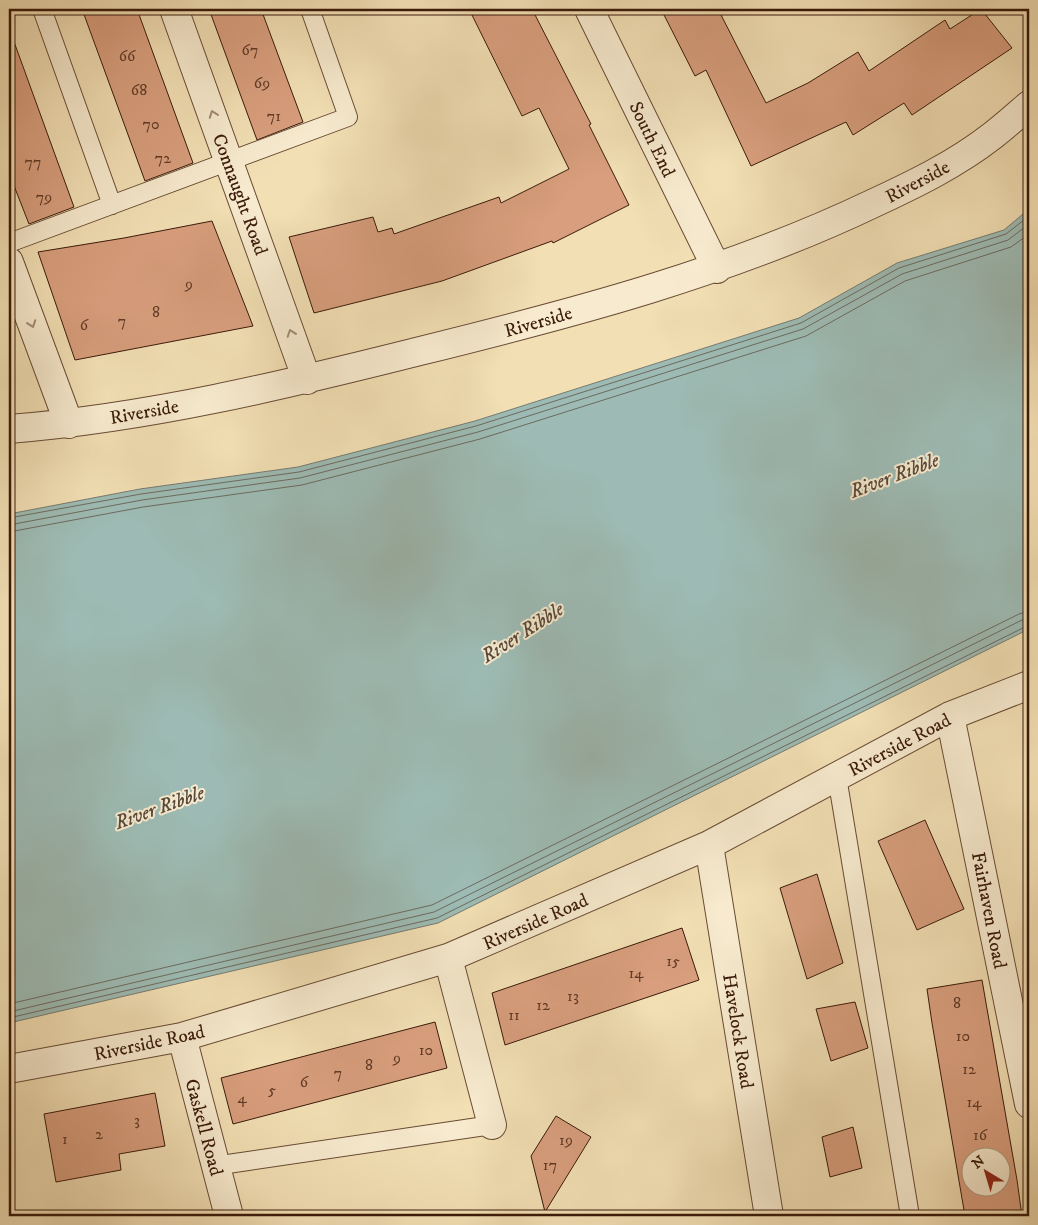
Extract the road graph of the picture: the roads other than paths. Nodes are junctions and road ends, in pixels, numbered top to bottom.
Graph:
1 (42, 9) edge
2 (174, 9) edge
3 (310, 9) edge
4 (589, 9) edge
5 (1029, 104) edge
6 (230, 160) junction
7 (112, 205) junction
8 (9, 243) edge
9 (9, 262) edge
10 (717, 269) junction
11 (307, 380) junction
12 (69, 424) junction
13 (9, 430) edge
14 (1029, 685) edge
15 (950, 716) junction
16 (837, 777) junction
17 (709, 845) junction
18 (448, 958) junction
19 (182, 1037) junction
20 (9, 1069) edge
21 (1029, 1104) edge
22 (492, 1125) joint
23 (214, 1166) junction
24 (229, 1216) edge
25 (769, 1216) edge
26 (910, 1216) edge

1 - 7 lane
6 -> 2 street, Connaught Road
3 - 6 lane
4 - 10 street, South End
5 - 10 street, Riverside
6 - 7 lane
11 -> 6 street, Connaught Road
7 - 8 lane
9 -> 12 street
10 - 11 street, Riverside
11 - 12 street, Riverside
12 - 13 street, Riverside
14 - 15 street, Riverside Road
15 - 16 street, Riverside Road
15 - 21 street, Fairhaven Road
16 - 17 street, Riverside Road
16 - 26 lane
17 - 18 street, Riverside Road
17 - 25 street, Havelock Road
18 - 19 street, Riverside Road
18 - 22 street
19 - 20 street, Riverside Road
19 - 23 street, Gaskell Road
22 - 23 lane
23 - 24 street, Gaskell Road

